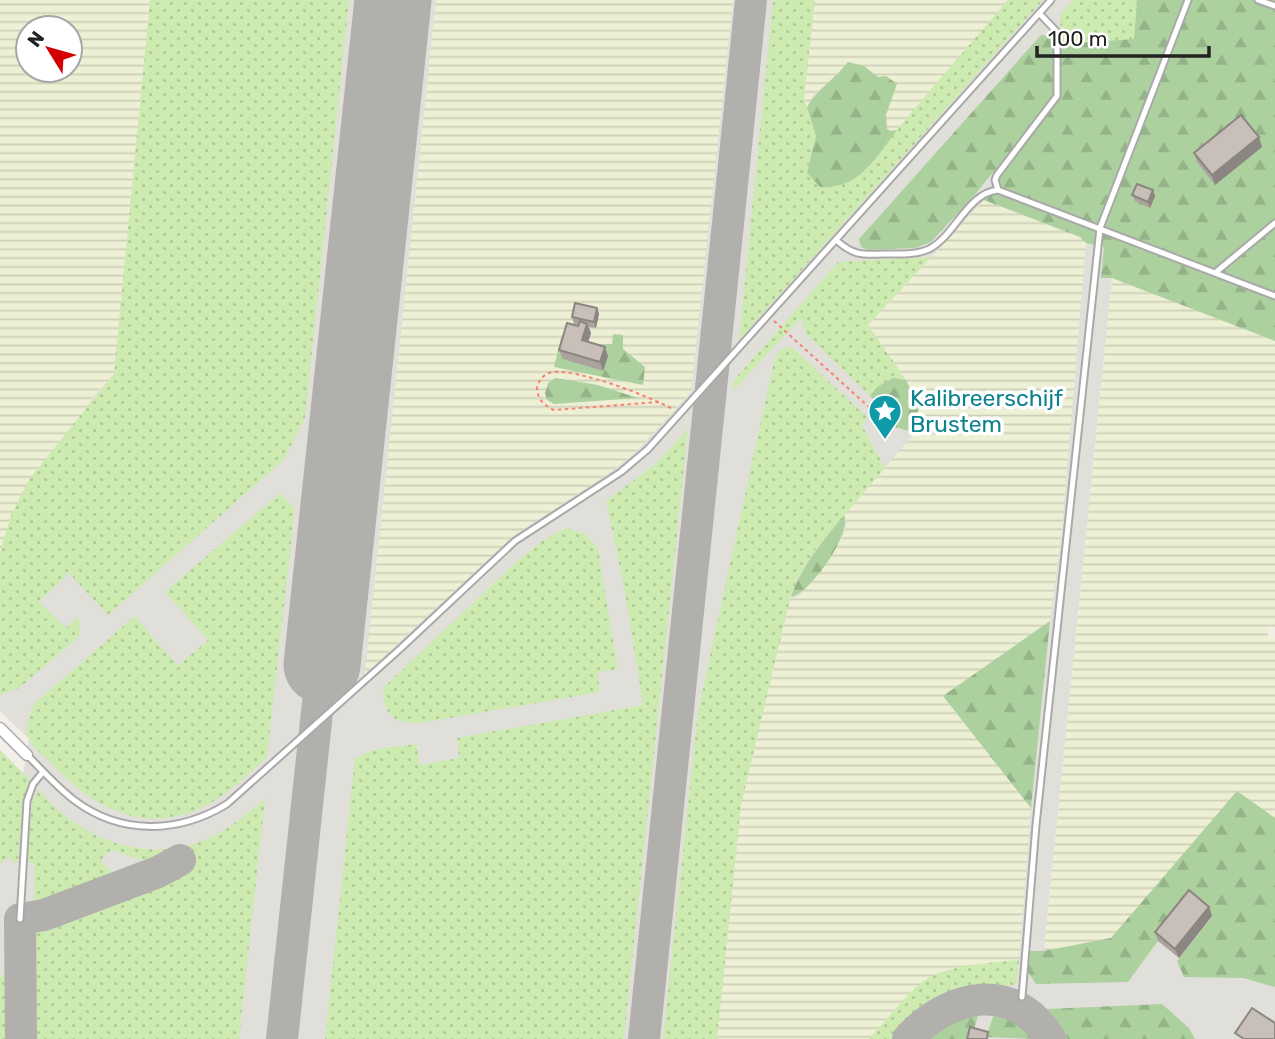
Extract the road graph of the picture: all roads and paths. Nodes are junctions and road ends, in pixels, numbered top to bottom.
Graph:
1 (1051, 0) edge
2 (1188, 0) edge
3 (1258, 0) edge
4 (1275, 6) edge
5 (1039, 13) junction
6 (998, 190) junction
7 (1275, 223) edge
8 (1101, 228) junction
9 (836, 240) junction
10 (1215, 273) junction
11 (1275, 296) edge
12 (768, 315) junction
13 (659, 402) junction
14 (871, 408) dead end
15 (681, 414) junction
16 (0, 728) edge
17 (27, 755) joint
18 (43, 772) junction
19 (20, 919) dead end
20 (1022, 997) dead end

1 - 5 lane
2 - 8 lane
3 - 4 lane
5 - 6 lane
5 - 9 lane
6 - 8 lane
6 - 9 lane
7 - 10 lane
8 - 10 lane
8 - 20 lane
9 - 12 lane
10 - 11 lane
12 - 14 path
12 - 15 lane
13 - 13 path
13 - 15 path
15 - 18 lane
16 - 17 street
17 - 18 lane
18 - 19 lane

